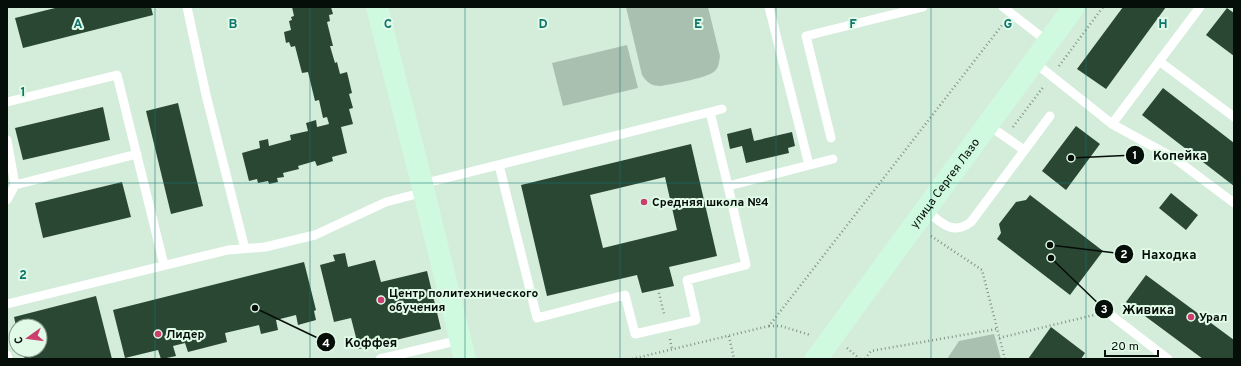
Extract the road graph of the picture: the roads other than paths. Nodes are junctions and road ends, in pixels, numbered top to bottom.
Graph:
1 (187, 7) edge
2 (376, 7) edge
3 (769, 7) edge
4 (923, 7) edge
5 (1003, 7) edge
6 (1074, 7) edge
7 (1200, 7) edge
8 (1048, 42) junction
9 (1159, 61) junction
10 (1034, 62) junction
11 (7, 102) edge
12 (722, 109) dead end
13 (710, 112) junction
14 (1050, 116) dead end
15 (1234, 117) edge
16 (988, 124) junction
17 (1112, 124) junction
18 (831, 138) dead end
19 (7, 140) edge
20 (1024, 150) junction
21 (137, 154) junction
22 (833, 159) dead end
23 (499, 165) junction
24 (809, 165) junction
25 (15, 185) junction
26 (728, 186) junction
27 (423, 188) junction
28 (7, 200) edge
29 (1234, 203) edge
30 (925, 210) junction
31 (245, 249) junction
32 (164, 265) junction
33 (7, 304) edge
34 (1107, 312) road end
35 (463, 349) edge
36 (7, 355) edge
37 (8, 359) edge
38 (380, 359) edge
39 (816, 359) edge
40 (1168, 359) edge

1 - 31 lane
2 - 27 street
3 - 24 lane
4 - 18 lane
5 - 8 lane
6 - 8 street, улица Сергея Лазо
7 - 9 lane
8 - 10 street, улица Сергея Лазо
9 - 15 lane
9 - 17 lane
10 - 16 street, улица Сергея Лазо
10 - 17 lane
11 - 21 lane
12 - 13 lane
13 - 23 lane
13 - 26 lane
14 - 20 lane
16 - 20 lane
16 - 30 street, улица Сергея Лазо
17 - 29 lane
19 - 25 lane
20 - 30 lane
21 - 25 lane
21 - 32 lane
22 - 24 lane
23 - 26 lane
23 - 27 lane
24 - 26 lane
25 - 28 lane
27 - 31 lane
27 - 35 street
30 - 39 street, улица Сергея Лазо
31 - 32 lane
32 - 33 lane
34 - 40 lane
35 - 38 lane
36 - 37 lane

